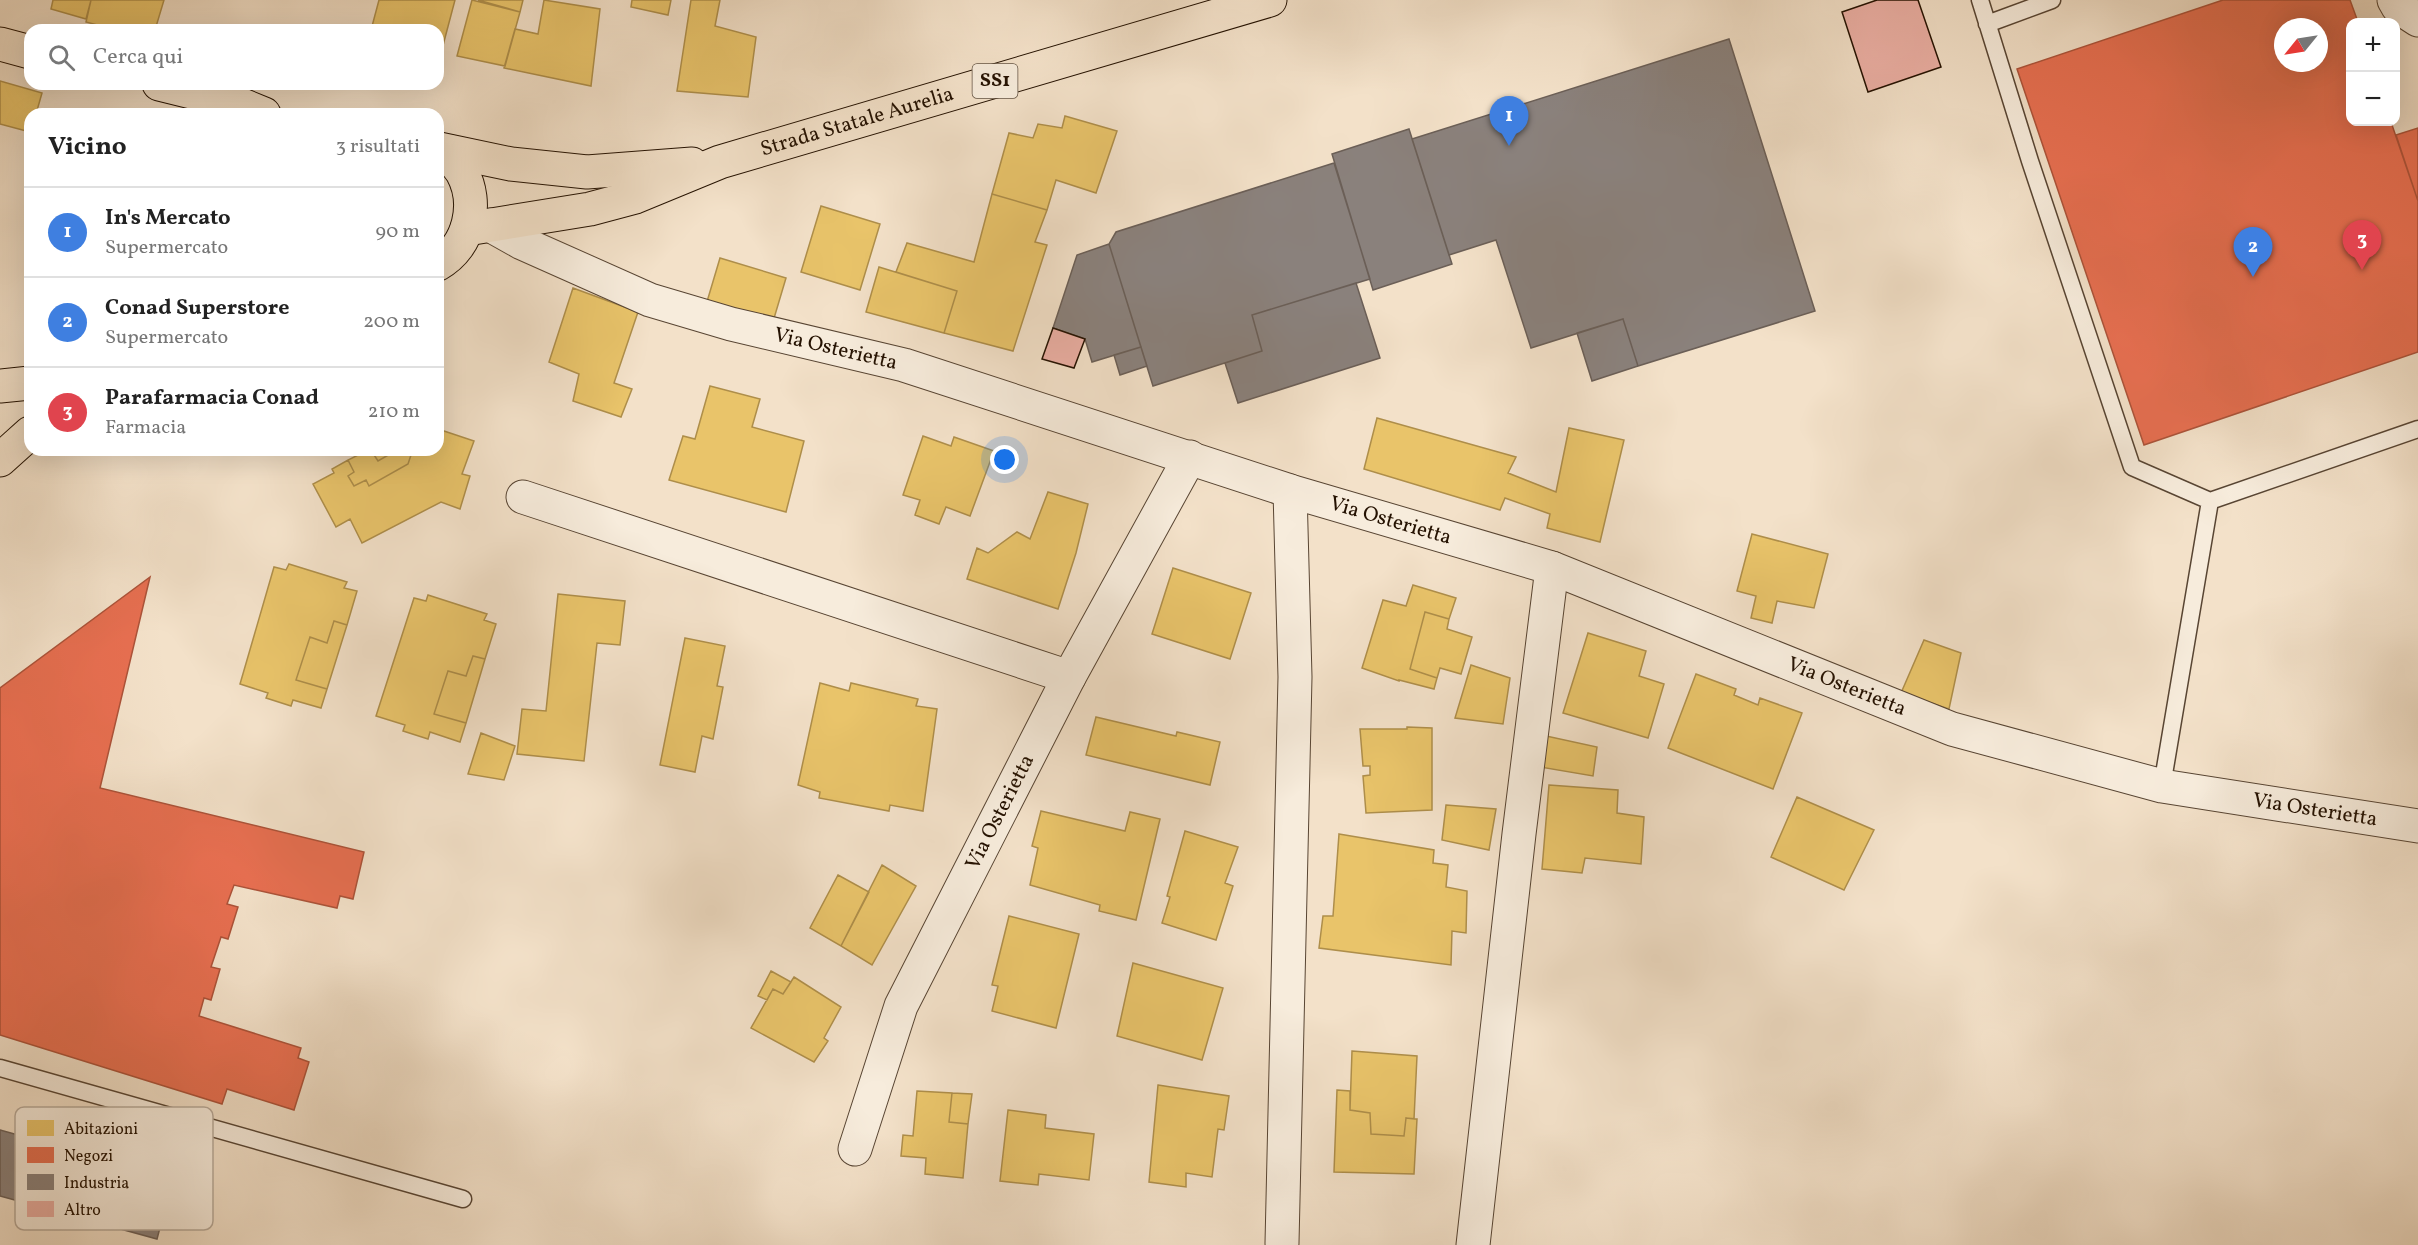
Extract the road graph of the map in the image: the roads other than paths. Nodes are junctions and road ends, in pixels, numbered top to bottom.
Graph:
1 (1270, 0) edge
2 (1980, 0) edge
3 (2052, 0) edge
4 (2394, 0) edge
5 (2418, 20) edge
6 (1987, 24) junction
7 (0, 44) edge
8 (24, 50) edge
9 (183, 90) edge
10 (250, 108) edge
11 (444, 150) edge
12 (444, 154) edge
13 (720, 162) junction
14 (478, 227) junction
15 (444, 259) edge
16 (24, 384) edge
17 (0, 386) edge
18 (2418, 429) edge
19 (1190, 457) junction
20 (1290, 491) junction
21 (523, 497) dead end
22 (2210, 501) junction
23 (1552, 568) junction
24 (1069, 677) junction
25 (2162, 786) junction
26 (2418, 826) edge
27 (0, 1068) edge
28 (138, 1107) edge
29 (213, 1128) edge
30 (855, 1149) dead end
31 (463, 1199) dead end
32 (1282, 1243) dead end
33 (1473, 1245) edge

1 - 13 main road, Strada Statale Aurelia / SS1
2 - 6 lane
3 - 6 lane
4 - 5 street
6 - 22 lane
7 - 8 main road
9 - 10 main road
11 - 13 main road
12 - 14 main road
13 - 14 main road
14 - 15 main road
14 - 19 street, Via Osterietta
16 - 17 main road
18 - 22 lane
19 - 20 street, Via Osterietta
19 - 24 street, Via Osterietta
20 - 23 street, Via Osterietta
20 - 32 street
21 - 24 street
22 - 25 lane
23 - 25 street, Via Osterietta
23 - 33 street
24 - 30 street, Via Osterietta
25 - 26 street, Via Osterietta
27 - 28 lane
29 - 31 lane

